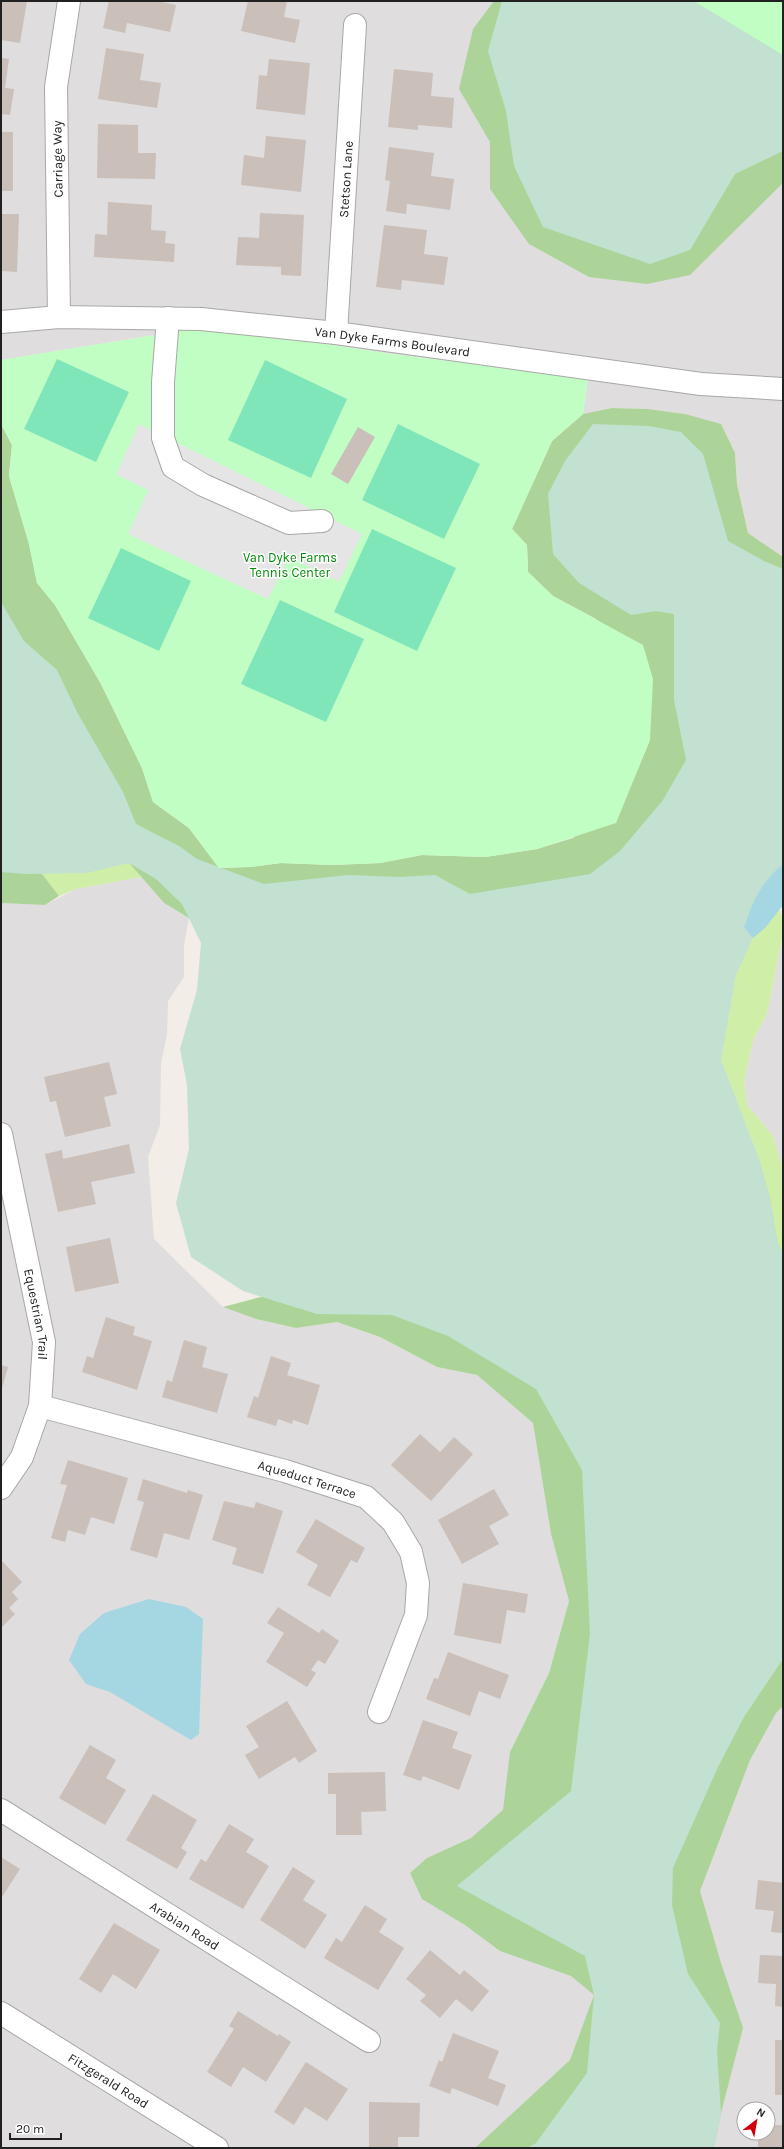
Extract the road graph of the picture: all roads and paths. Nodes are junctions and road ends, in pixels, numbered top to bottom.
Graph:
1 (69, 1) edge
2 (356, 25) dead end
3 (59, 317) junction
4 (168, 318) junction
5 (1, 322) edge
6 (336, 333) junction
7 (783, 389) edge
8 (322, 521) dead end
9 (1, 1134) edge
10 (40, 1406) junction
11 (1, 1488) edge
12 (379, 1712) dead end
13 (1, 1810) edge
14 (1, 2012) edge
15 (369, 2041) dead end
16 (217, 2148) edge

1 - 3 street, Carriage Way
2 - 6 street, Stetson Lane
3 - 4 street, Van Dyke Farms Boulevard
3 - 5 street, Van Dyke Farms Boulevard
4 - 6 street, Van Dyke Farms Boulevard
4 - 8 street
6 - 7 street, Van Dyke Farms Boulevard
9 - 10 street, Equestrian Trail
10 - 11 street, Equestrian Trail
10 - 12 street, Aqueduct Terrace
13 - 15 street, Arabian Road
14 - 16 street, Fitzgerald Road

